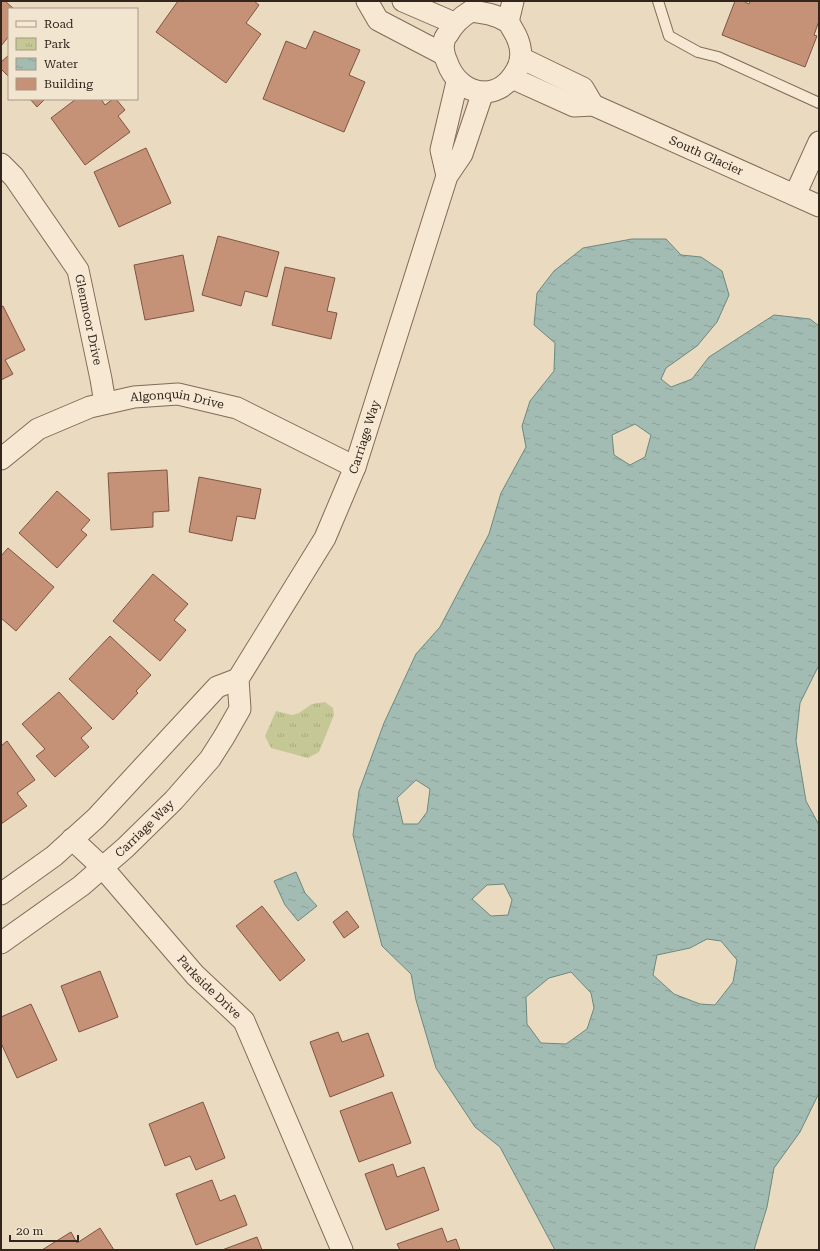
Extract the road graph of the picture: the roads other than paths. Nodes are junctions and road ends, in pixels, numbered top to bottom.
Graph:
1 (367, 1) edge
2 (403, 1) edge
3 (513, 1) edge
4 (658, 1) edge
5 (482, 7) edge
6 (508, 22) junction
7 (454, 23) junction
8 (444, 54) junction
9 (521, 58) junction
10 (512, 78) junction
11 (457, 82) junction
12 (483, 92) junction
13 (819, 103) edge
14 (593, 105) junction
15 (819, 142) edge
16 (1, 164) edge
17 (447, 176) junction
18 (795, 195) junction
19 (819, 206) edge
20 (105, 403) junction
21 (1, 459) edge
22 (355, 467) junction
23 (238, 679) junction
24 (72, 839) junction
25 (103, 868) junction
26 (1, 894) edge
27 (1, 943) edge
28 (342, 1250) edge

1 - 8 street
2 - 7 street
3 - 6 street
4 - 13 lane
5 - 6 street
5 - 7 street
6 - 9 street
7 - 8 street
8 - 11 street
9 - 10 street
9 - 14 street
10 - 12 street
10 - 14 street, South Glacier
11 - 12 street
11 - 17 street
12 - 17 street, Carriage Way
14 - 18 street, South Glacier
15 - 18 street
16 - 20 street, Glenmoor Drive
17 - 22 street, Carriage Way
18 - 19 street, South Glacier
20 - 21 street, Algonquin Drive
20 - 22 street, Algonquin Drive
22 - 23 street, Carriage Way
23 - 24 street
23 - 25 street, Carriage Way
24 - 25 street, Parkside Drive
24 - 26 street
25 - 27 street, Carriage Way
25 - 28 street, Parkside Drive

